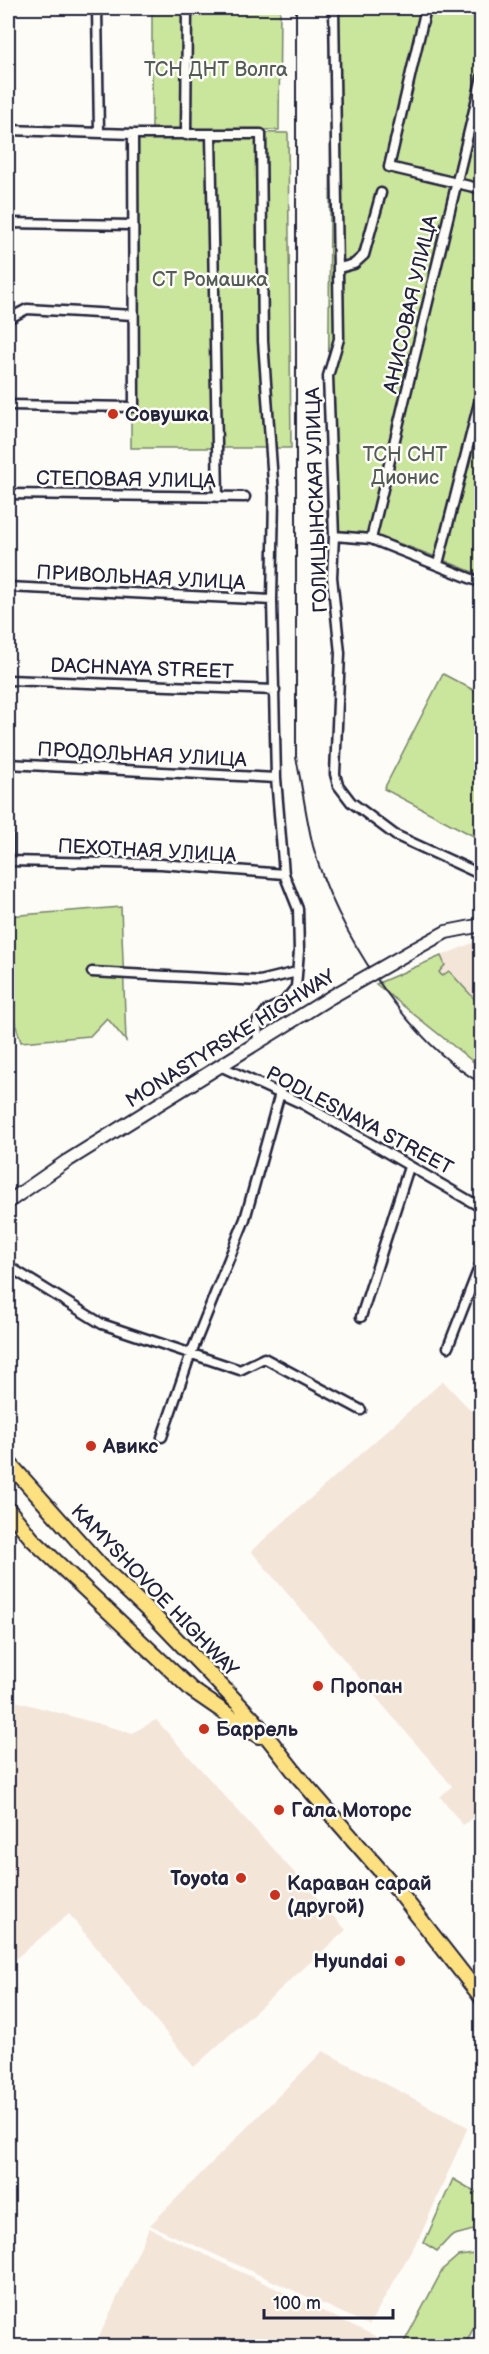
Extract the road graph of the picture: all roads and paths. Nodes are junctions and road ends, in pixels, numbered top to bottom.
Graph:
1 (97, 8) edge
2 (187, 8) edge
3 (334, 8) edge
4 (426, 8) edge
5 (482, 77) edge
6 (8, 130) edge
7 (99, 133) junction
8 (133, 134) junction
9 (186, 135) junction
10 (211, 135) junction
11 (456, 185) junction
12 (482, 189) edge
13 (381, 193) dead end
14 (8, 224) edge
15 (132, 225) junction
16 (339, 268) junction
17 (133, 315) junction
18 (8, 319) edge
19 (482, 390) edge
20 (8, 405) edge
21 (8, 494) edge
22 (218, 497) junction
23 (245, 497) dead end
24 (334, 536) junction
25 (371, 539) junction
26 (438, 564) junction
27 (482, 583) edge
28 (8, 587) edge
29 (272, 600) junction
30 (8, 680) edge
31 (275, 690) junction
32 (8, 764) edge
33 (276, 778) junction
34 (8, 833) edge
35 (8, 861) edge
36 (284, 874) junction
37 (482, 875) edge
38 (482, 925) edge
39 (92, 972) dead end
40 (297, 972) junction
41 (258, 1041) junction
42 (220, 1066) junction
43 (280, 1093) junction
44 (409, 1167) junction
45 (8, 1202) edge
46 (482, 1208) edge
47 (482, 1260) edge
48 (8, 1266) edge
49 (361, 1317) dead end
50 (448, 1347) dead end
51 (190, 1356) junction
52 (361, 1410) dead end
53 (162, 1437) dead end
54 (8, 1462) edge
55 (8, 1509) edge
56 (273, 1746) junction
57 (482, 1998) edge

1 - 7 street
2 - 9 street
3 - 16 street, ГОЛИЦЫНСКАЯ УЛИЦА
4 - 11 street
5 - 11 street, АНИСОВАЯ УЛИЦА
6 - 7 street
7 - 8 street
8 - 9 street
8 - 15 street
9 - 10 street
10 - 22 street
10 - 29 street
11 - 12 street
11 - 25 street, АНИСОВАЯ УЛИЦА
13 - 16 street
14 - 15 street
15 - 17 street
16 - 24 street, ГОЛИЦЫНСКАЯ УЛИЦА
17 - 18 street
17 - 20 street
19 - 26 street
21 - 22 street, СТЕПОВАЯ УЛИЦА
22 - 23 street, СТЕПОВАЯ УЛИЦА
24 - 25 street
24 - 37 street, ГОЛИЦЫНСКАЯ УЛИЦА
25 - 26 street
26 - 27 street
28 - 29 street, ПРИВОЛЬНАЯ УЛИЦА
29 - 31 street
30 - 31 street, DACHNAYA STREET
31 - 33 street
32 - 33 street, ПРОДОЛЬНАЯ УЛИЦА
33 - 36 street
34 - 35 street
35 - 36 street, ПЕХОТНАЯ УЛИЦА
36 - 40 street
38 - 41 main road, MONASTYRSKE HIGHWAY, bridge
39 - 40 street
40 - 41 street
41 - 42 main road, MONASTYRSKE HIGHWAY
42 - 43 street, PODLESNAYA STREET
42 - 45 main road, MONASTYRSKE HIGHWAY
43 - 44 street, PODLESNAYA STREET
43 - 51 street
44 - 46 street, PODLESNAYA STREET
44 - 49 street
47 - 50 street
48 - 51 street
51 - 52 street
51 - 53 street
54 - 56 main road, KAMYSHOVOE HIGHWAY
55 - 56 main road, KAMYSHOVOE HIGHWAY
56 - 57 main road, KAMYSHOVOE HIGHWAY

